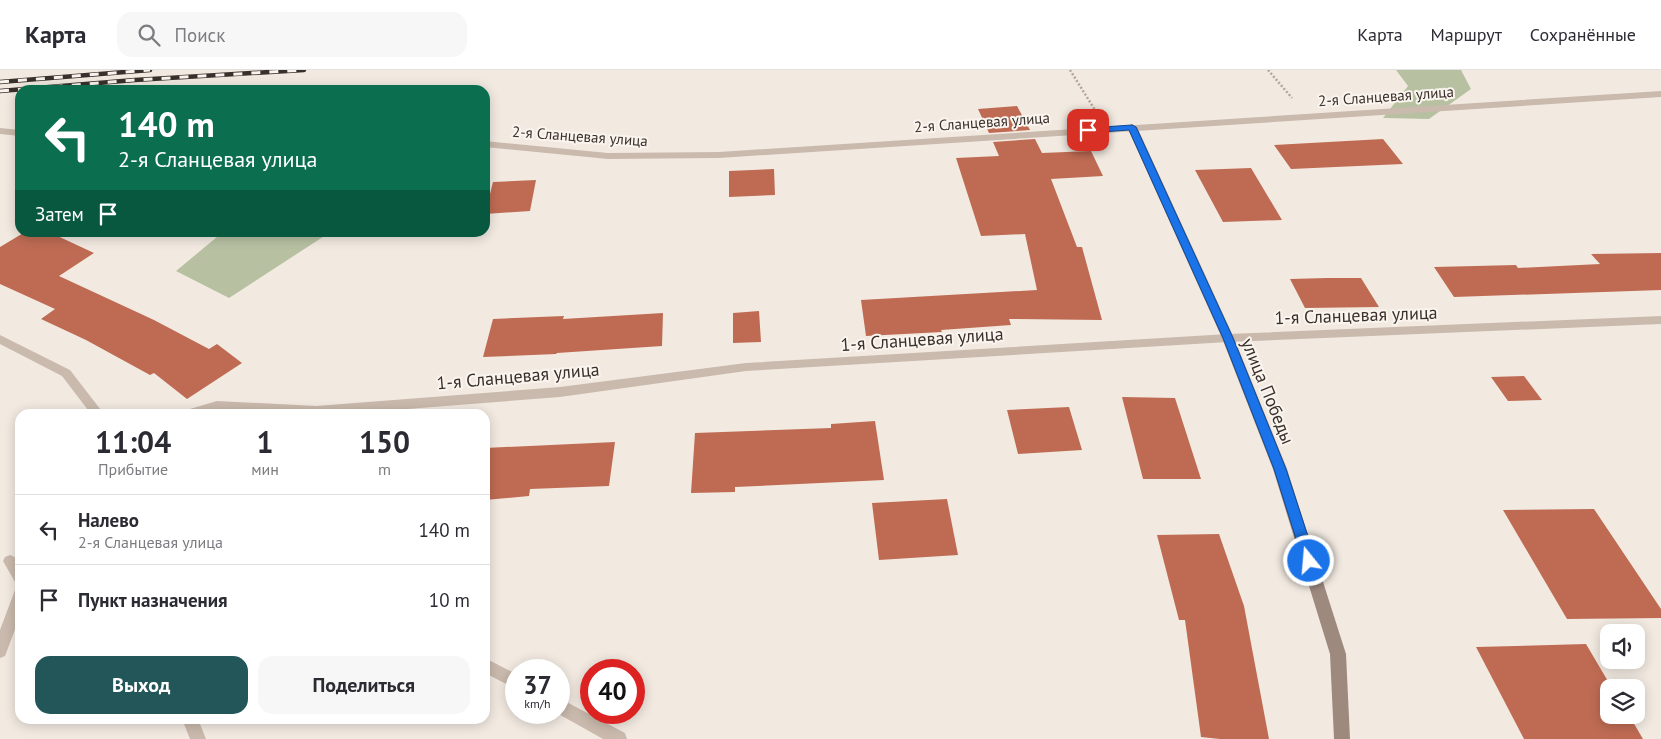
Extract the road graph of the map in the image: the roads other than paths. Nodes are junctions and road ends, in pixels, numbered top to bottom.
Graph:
1 (1661, 94) edge
2 (1132, 127) junction
3 (0, 131) edge
4 (15, 132) edge
5 (490, 144) edge
6 (1661, 320) edge
7 (1228, 338) junction
8 (0, 339) edge
9 (94, 409) edge
10 (206, 409) edge
11 (251, 409) edge
12 (353, 409) edge
13 (10, 561) dead end
14 (15, 569) edge
15 (15, 609) edge
16 (0, 651) edge
17 (490, 668) edge
18 (505, 676) edge
19 (570, 712) edge
20 (192, 724) edge
21 (198, 739) edge
22 (619, 739) edge
23 (1342, 739) edge

1 - 2 street, 2-я Сланцевая улица
2 - 5 street, 2-я Сланцевая улица
2 - 7 street, улица Победы
3 - 4 street
6 - 7 street, 1-я Сланцевая улица
7 - 12 street, 1-я Сланцевая улица
7 - 23 street, улица Победы
8 - 9 street
10 - 11 street, 1-я Сланцевая улица
13 - 14 street
15 - 16 street
17 - 18 street
19 - 22 street
20 - 21 street

